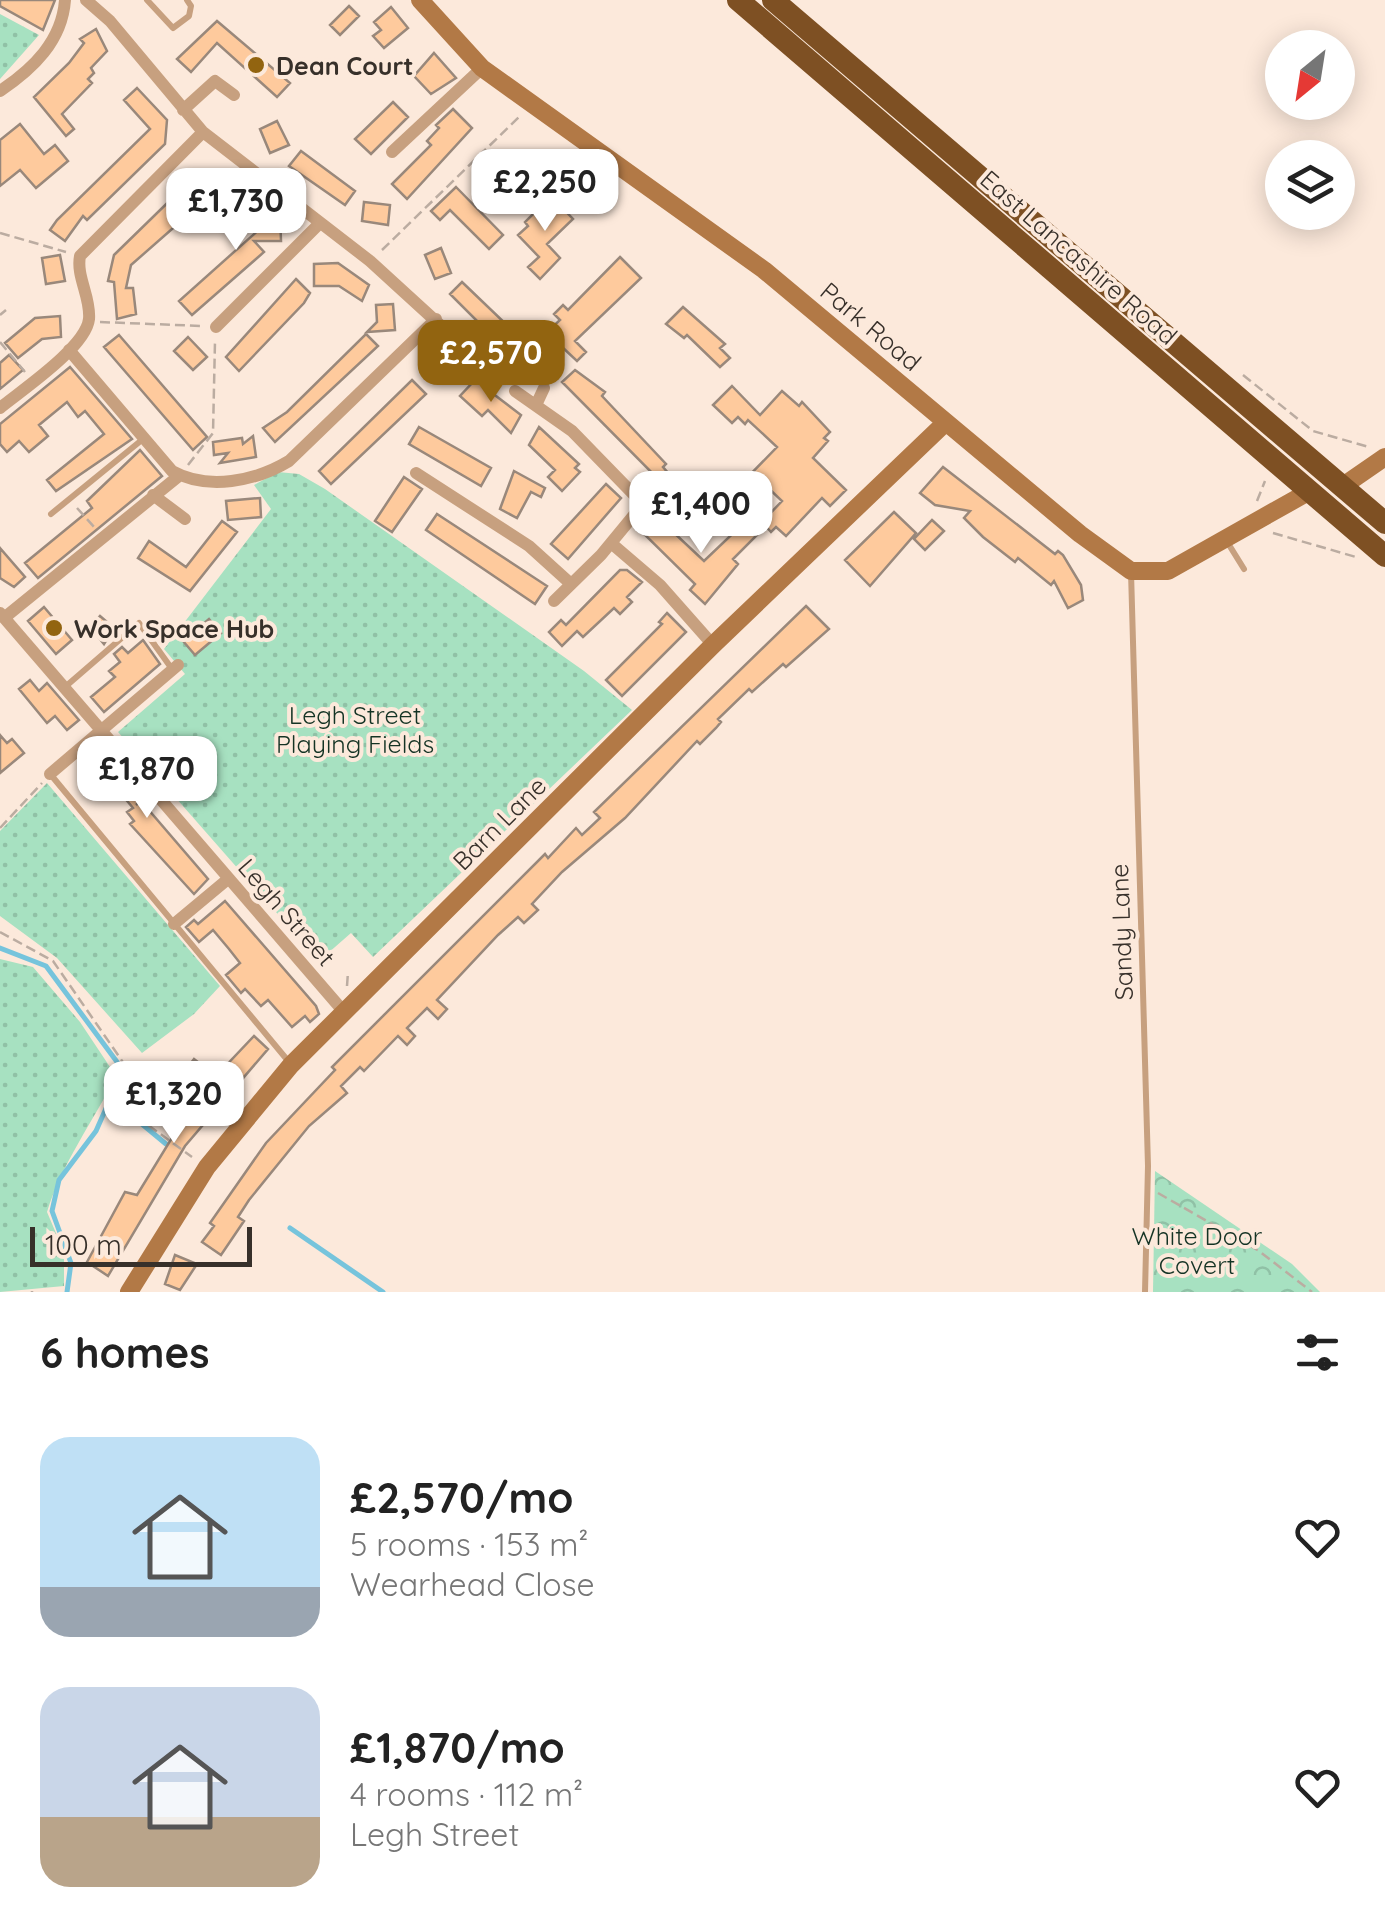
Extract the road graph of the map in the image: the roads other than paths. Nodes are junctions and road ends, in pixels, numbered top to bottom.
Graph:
1 (65, 0) edge
2 (146, 0) edge
3 (187, 0) edge
4 (420, 0) edge
5 (738, 0) edge
6 (774, 0) edge
7 (92, 1) edge
8 (482, 68) junction
9 (0, 91) edge
10 (234, 94) dead end
11 (182, 110) junction
12 (203, 132) junction
13 (392, 152) dead end
14 (320, 223) junction
15 (436, 320) junction
16 (216, 326) road end
17 (69, 350) junction
18 (474, 356) dead end
19 (544, 388) dead end
20 (514, 391) dead end
21 (537, 402) junction
22 (0, 408) edge
23 (945, 422) junction
24 (144, 439) junction
25 (1385, 457) edge
26 (416, 473) dead end
27 (180, 475) junction
28 (436, 485) junction
29 (1343, 486) junction
30 (653, 492) dead end
31 (1310, 492) junction
32 (153, 495) junction
33 (427, 498) dead end
34 (642, 504) junction
35 (51, 514) dead end
36 (186, 519) dead end
37 (1385, 524) edge
38 (1225, 539) junction
39 (611, 543) junction
40 (1385, 556) edge
41 (1244, 569) dead end
42 (1131, 571) junction
43 (571, 584) junction
44 (554, 601) dead end
45 (2, 616) edge
46 (713, 646) junction
47 (175, 667) joint
48 (64, 688) junction
49 (101, 731) junction
50 (50, 774) joint
51 (228, 878) junction
52 (174, 924) junction
53 (344, 1012) junction
54 (291, 1065) junction
55 (129, 1292) edge
56 (1145, 1292) edge

1 - 9 street
2 - 3 lane
4 - 8 street, Park Road
5 - 31 highway, East Lancashire Road
6 - 29 highway, East Lancashire Road
7 - 11 street
8 - 13 street
8 - 23 street, Park Road
10 - 11 street
11 - 12 street
12 - 14 street
12 - 17 street
14 - 15 street
14 - 16 street
15 - 18 street
15 - 27 street
17 - 22 street
17 - 24 street
19 - 21 street
20 - 21 street
21 - 34 street
23 - 42 street, Park Road
23 - 46 street, Barn Lane
24 - 27 street
24 - 35 lane
25 - 29 street
26 - 28 street
27 - 32 street
28 - 33 street
28 - 43 street
29 - 37 highway, East Lancashire Road
30 - 34 street
31 - 38 street
31 - 40 highway, East Lancashire Road
32 - 36 street
32 - 45 street
34 - 39 street
38 - 41 lane
38 - 42 street
39 - 43 street
39 - 46 street
42 - 56 lane, Sandy Lane
43 - 44 street
45 - 48 street, Legh Street
46 - 53 street, Barn Lane
47 - 48 lane
47 - 49 street
48 - 49 street, Legh Street
49 - 50 street
49 - 51 street, Legh Street
50 - 52 lane
51 - 52 street
51 - 53 street, Legh Street
52 - 54 lane
53 - 54 street, Barn Lane
54 - 55 street, Barn Lane

